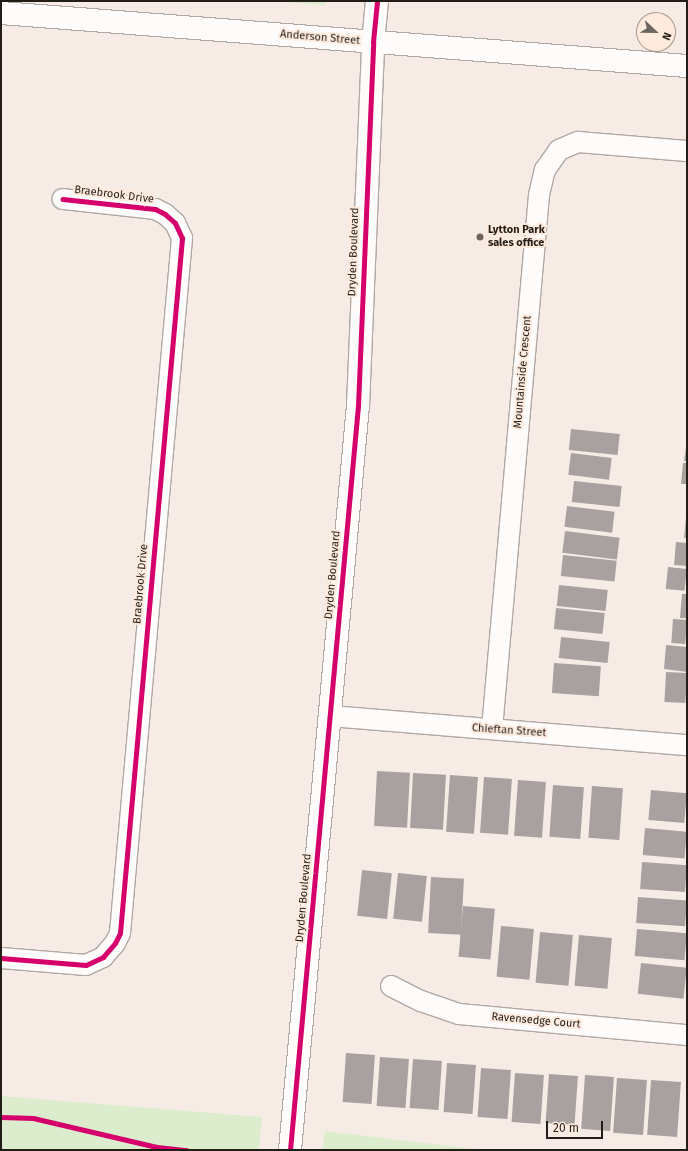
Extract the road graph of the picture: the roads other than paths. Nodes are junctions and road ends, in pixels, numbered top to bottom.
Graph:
1 (377, 1) edge
2 (1, 13) edge
3 (373, 42) junction
4 (687, 66) edge
5 (687, 151) edge
6 (63, 200) dead end
7 (330, 716) junction
8 (492, 729) junction
9 (687, 745) edge
10 (1, 958) edge
11 (391, 986) dead end
12 (687, 1035) edge
13 (290, 1150) edge

1 - 3 street, Dryden Boulevard
2 - 3 street, Anderson Street
3 - 4 street, Anderson Street
3 - 7 street, Dryden Boulevard
5 - 8 street, Mountainside Crescent
6 - 10 street, Braebrook Drive
7 - 8 street, Chieftan Street
7 - 13 street, Dryden Boulevard
8 - 9 street, Chieftan Street
11 - 12 street, Ravensedge Court

